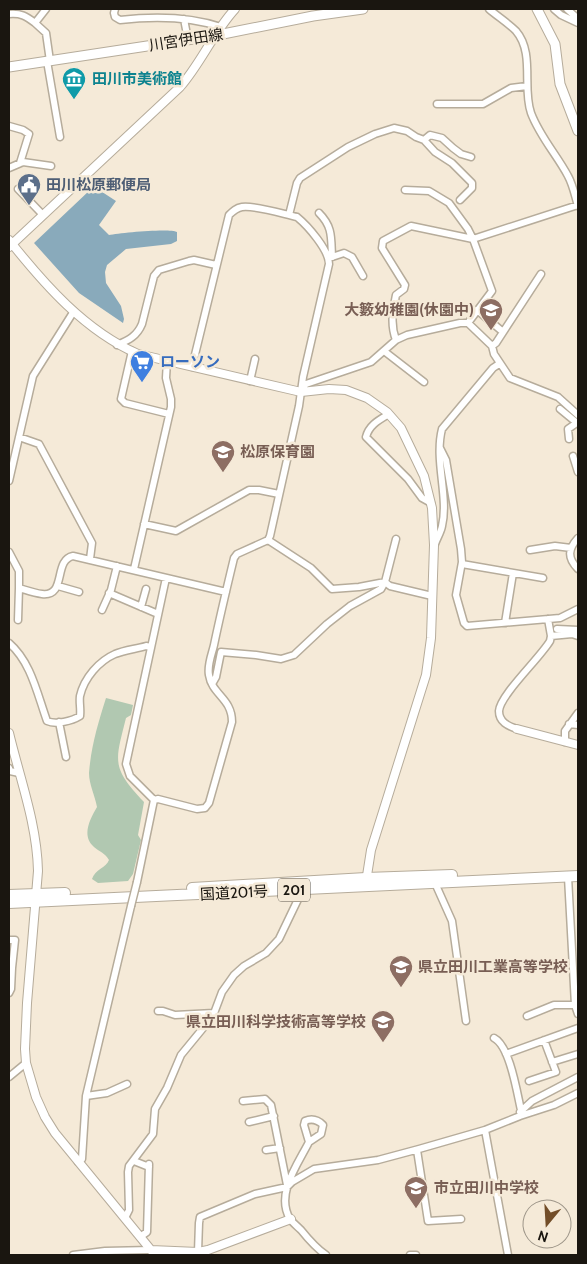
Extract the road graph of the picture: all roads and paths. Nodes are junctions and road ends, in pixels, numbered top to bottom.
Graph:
1 (46, 9) edge
2 (115, 9) edge
3 (235, 9) edge
4 (363, 9) edge
5 (489, 9) edge
6 (537, 9) edge
7 (554, 9) edge
8 (567, 9) edge
9 (9, 14) edge
10 (184, 19) junction
11 (576, 22) edge
12 (36, 23) junction
13 (220, 27) junction
14 (213, 36) junction
15 (188, 40) junction
16 (49, 61) junction
17 (9, 67) edge
18 (527, 86) junction
19 (438, 104) dead end
20 (9, 126) edge
21 (578, 128) edge
22 (60, 137) dead end
23 (424, 140) junction
24 (471, 157) dead end
25 (20, 163) junction
26 (52, 166) dead end
27 (9, 168) edge
28 (578, 177) edge
29 (570, 180) junction
30 (18, 189) dead end
31 (405, 190) dead end
32 (460, 200) dead end
33 (578, 205) edge
34 (319, 214) dead end
35 (43, 215) junction
36 (288, 215) junction
37 (473, 239) junction
38 (10, 244) edge
39 (330, 257) junction
40 (216, 265) junction
41 (541, 274) dead end
42 (364, 276) dead end
43 (477, 310) junction
44 (74, 311) junction
45 (468, 323) junction
46 (503, 332) junction
47 (396, 340) junction
48 (118, 345) junction
49 (492, 346) junction
50 (132, 351) junction
51 (384, 352) junction
52 (255, 359) dead end
53 (167, 361) junction
54 (499, 364) junction
55 (192, 367) junction
56 (250, 381) junction
57 (424, 382) dead end
58 (301, 392) junction
59 (560, 409) dead end
60 (169, 414) junction
61 (389, 414) junction
62 (578, 415) edge
63 (578, 422) edge
64 (19, 437) junction
65 (569, 439) dead end
66 (440, 448) junction
67 (573, 456) dead end
68 (578, 472) edge
69 (9, 481) edge
70 (278, 494) junction
71 (431, 503) junction
72 (144, 524) junction
73 (578, 538) edge
74 (396, 539) dead end
75 (268, 540) junction
76 (434, 546) junction
77 (571, 548) junction
78 (530, 550) dead end
79 (9, 552) edge
80 (90, 559) junction
81 (462, 564) junction
82 (117, 566) junction
83 (578, 569) edge
84 (134, 570) junction
85 (513, 573) junction
86 (166, 578) junction
87 (543, 578) dead end
88 (385, 582) junction
89 (58, 586) junction
90 (19, 588) junction
91 (146, 589) dead end
92 (79, 592) dead end
93 (226, 592) junction
94 (109, 593) junction
95 (432, 596) junction
96 (141, 607) junction
97 (578, 609) edge
98 (102, 610) dead end
99 (158, 614) junction
100 (548, 619) junction
101 (18, 620) dead end
102 (504, 623) junction
103 (557, 628) dead end
104 (578, 630) edge
105 (551, 636) junction
106 (578, 636) edge
107 (9, 643) edge
108 (151, 646) junction
109 (212, 684) junction
110 (578, 713) edge
111 (59, 722) junction
112 (569, 724) junction
113 (578, 726) edge
114 (517, 729) joint
115 (9, 733) edge
116 (565, 742) junction
117 (578, 745) edge
118 (66, 757) dead end
119 (9, 768) edge
120 (19, 773) junction
121 (154, 800) junction
122 (578, 870) edge
123 (573, 876) edge
124 (366, 882) junction
125 (435, 883) junction
126 (303, 889) junction
127 (10, 895) edge
128 (36, 897) junction
129 (9, 940) edge
130 (10, 968) edge
131 (9, 993) edge
132 (575, 1005) junction
133 (158, 1012) dead end
134 (214, 1013) junction
135 (578, 1014) edge
136 (527, 1016) dead end
137 (466, 1021) dead end
138 (578, 1028) edge
139 (494, 1038) dead end
140 (544, 1040) junction
141 (506, 1054) junction
142 (578, 1054) edge
143 (552, 1062) junction
144 (26, 1063) junction
145 (9, 1077) edge
146 (578, 1077) edge
147 (529, 1081) dead end
148 (127, 1084) dead end
149 (578, 1093) edge
150 (86, 1096) junction
151 (243, 1101) dead end
152 (520, 1113) junction
153 (274, 1116) junction
154 (249, 1122) dead end
155 (486, 1130) junction
156 (309, 1142) dead end
157 (280, 1148) junction
158 (266, 1150) dead end
159 (417, 1150) junction
160 (134, 1161) junction
161 (78, 1162) junction
162 (287, 1187) junction
163 (124, 1218) junction
164 (291, 1219) junction
165 (461, 1219) dead end
166 (140, 1238) junction
167 (198, 1252) junction
168 (153, 1253) edge
169 (74, 1255) edge
170 (326, 1255) edge
171 (410, 1255) edge
172 (416, 1255) edge
173 (508, 1255) edge

1 - 12 street
2 - 10 street
3 - 13 street
4 - 14 main road, 川宮伊田線
5 - 18 street
6 - 21 main road
7 - 11 street
8 - 11 street
9 - 12 street
10 - 13 street
10 - 15 street
12 - 16 street
13 - 14 street
14 - 15 main road, 川宮伊田線
14 - 35 street
15 - 16 main road, 川宮伊田線
16 - 17 main road, 川宮伊田線
16 - 22 street
18 - 19 street
18 - 29 street
20 - 25 street
23 - 24 street
23 - 32 street
23 - 36 street
25 - 26 street
25 - 27 street
28 - 29 street
29 - 33 street
30 - 35 street
31 - 37 street
33 - 37 street
34 - 39 street
35 - 38 street
36 - 39 street
36 - 40 street
37 - 43 street
37 - 47 street
38 - 44 street
39 - 42 street
39 - 58 street
40 - 48 street
40 - 55 street
41 - 46 street
43 - 45 street
43 - 46 street
44 - 48 street
44 - 64 street
45 - 47 street
45 - 49 street
46 - 49 street
47 - 51 street
48 - 50 street
49 - 54 street
50 - 53 street
50 - 60 street
51 - 57 street
51 - 58 street
52 - 56 street
53 - 55 street
53 - 60 street
54 - 62 street
54 - 66 street
55 - 56 street
56 - 58 street
58 - 61 street
58 - 70 street
59 - 63 street
60 - 72 street
61 - 71 street
61 - 71 street
63 - 65 street
64 - 69 street
64 - 80 street
66 - 76 street
66 - 81 street
67 - 68 street
70 - 72 street
70 - 75 street
71 - 76 street
72 - 84 street
73 - 77 street
74 - 88 street
75 - 88 street
75 - 93 street
76 - 95 street
77 - 78 street
77 - 83 street
79 - 90 street
80 - 82 street
80 - 89 street
81 - 85 street
81 - 102 street
82 - 84 street
82 - 94 street
84 - 86 street
85 - 87 street
85 - 102 street
86 - 93 street
86 - 99 street
88 - 95 street
88 - 109 street
89 - 90 street
89 - 92 street
90 - 101 street
91 - 96 street
93 - 109 street
94 - 96 street
94 - 98 street
95 - 124 street
96 - 99 street
97 - 100 street
99 - 108 street
100 - 102 street
100 - 105 street
103 - 104 street
105 - 106 street
105 - 114 street
107 - 111 street
108 - 111 street
108 - 121 street
109 - 121 street
110 - 112 street
111 - 118 street
112 - 113 street
112 - 116 street
114 - 116 street
115 - 120 street
116 - 117 street
119 - 120 street
120 - 128 street
121 - 150 street, bridge
122 - 124 highway, 国道201号 / 201
123 - 125 highway, 国道201号 / 201
123 - 132 street
124 - 125 highway, 国道201号 / 201
124 - 126 highway, 国道201号 / 201
124 - 128 highway, 国道201号 / 201
125 - 137 street
126 - 128 highway, 国道201号 / 201
126 - 134 street
127 - 128 highway, 国道201号 / 201
128 - 144 street
129 - 130 street
130 - 131 street
132 - 135 street
132 - 136 street
133 - 134 street
134 - 160 street
138 - 140 street
139 - 141 street
140 - 141 street
140 - 143 street
141 - 152 street
142 - 143 street
143 - 147 street
144 - 145 street
144 - 161 street
146 - 152 street
148 - 150 street
149 - 152 street
150 - 161 street
151 - 153 street
152 - 155 street
153 - 154 street
153 - 157 street
155 - 159 street
155 - 173 street
156 - 162 street
157 - 158 street
157 - 162 street
159 - 162 street
159 - 165 street
160 - 163 street
160 - 166 street
161 - 163 street
162 - 164 street
162 - 167 street
163 - 166 street
164 - 167 street
164 - 170 street
166 - 168 street
167 - 168 street
168 - 169 street
171 - 172 street

